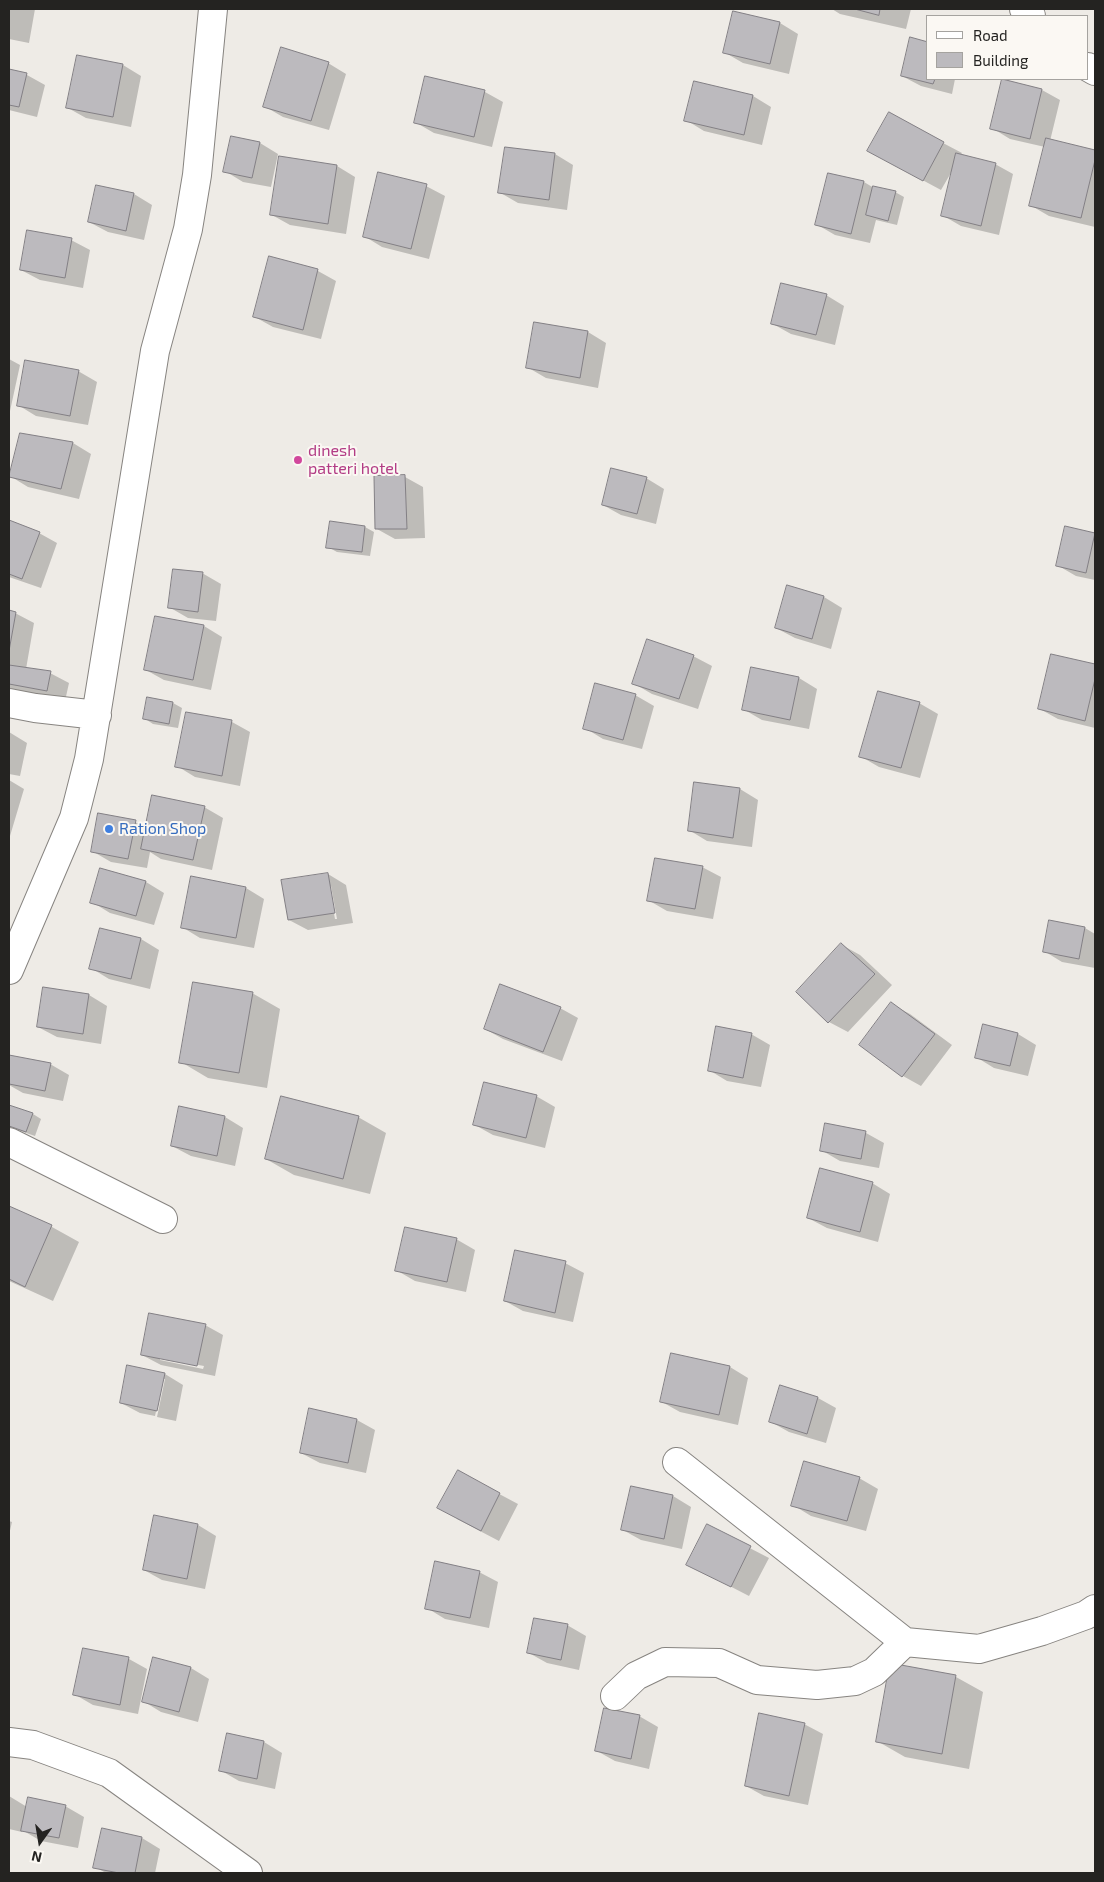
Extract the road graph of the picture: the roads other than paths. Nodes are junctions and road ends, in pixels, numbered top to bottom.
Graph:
1 (213, 9) edge
2 (9, 703) edge
3 (97, 715) junction
4 (9, 970) edge
5 (9, 1142) edge
6 (163, 1218) dead end
7 (677, 1462) dead end
8 (1095, 1608) edge
9 (906, 1642) junction
10 (615, 1696) dead end
11 (9, 1742) edge
12 (248, 1873) edge

1 - 3 street
2 - 3 street
3 - 4 street
5 - 6 street
7 - 9 street
8 - 9 street
9 - 10 street
11 - 12 street

